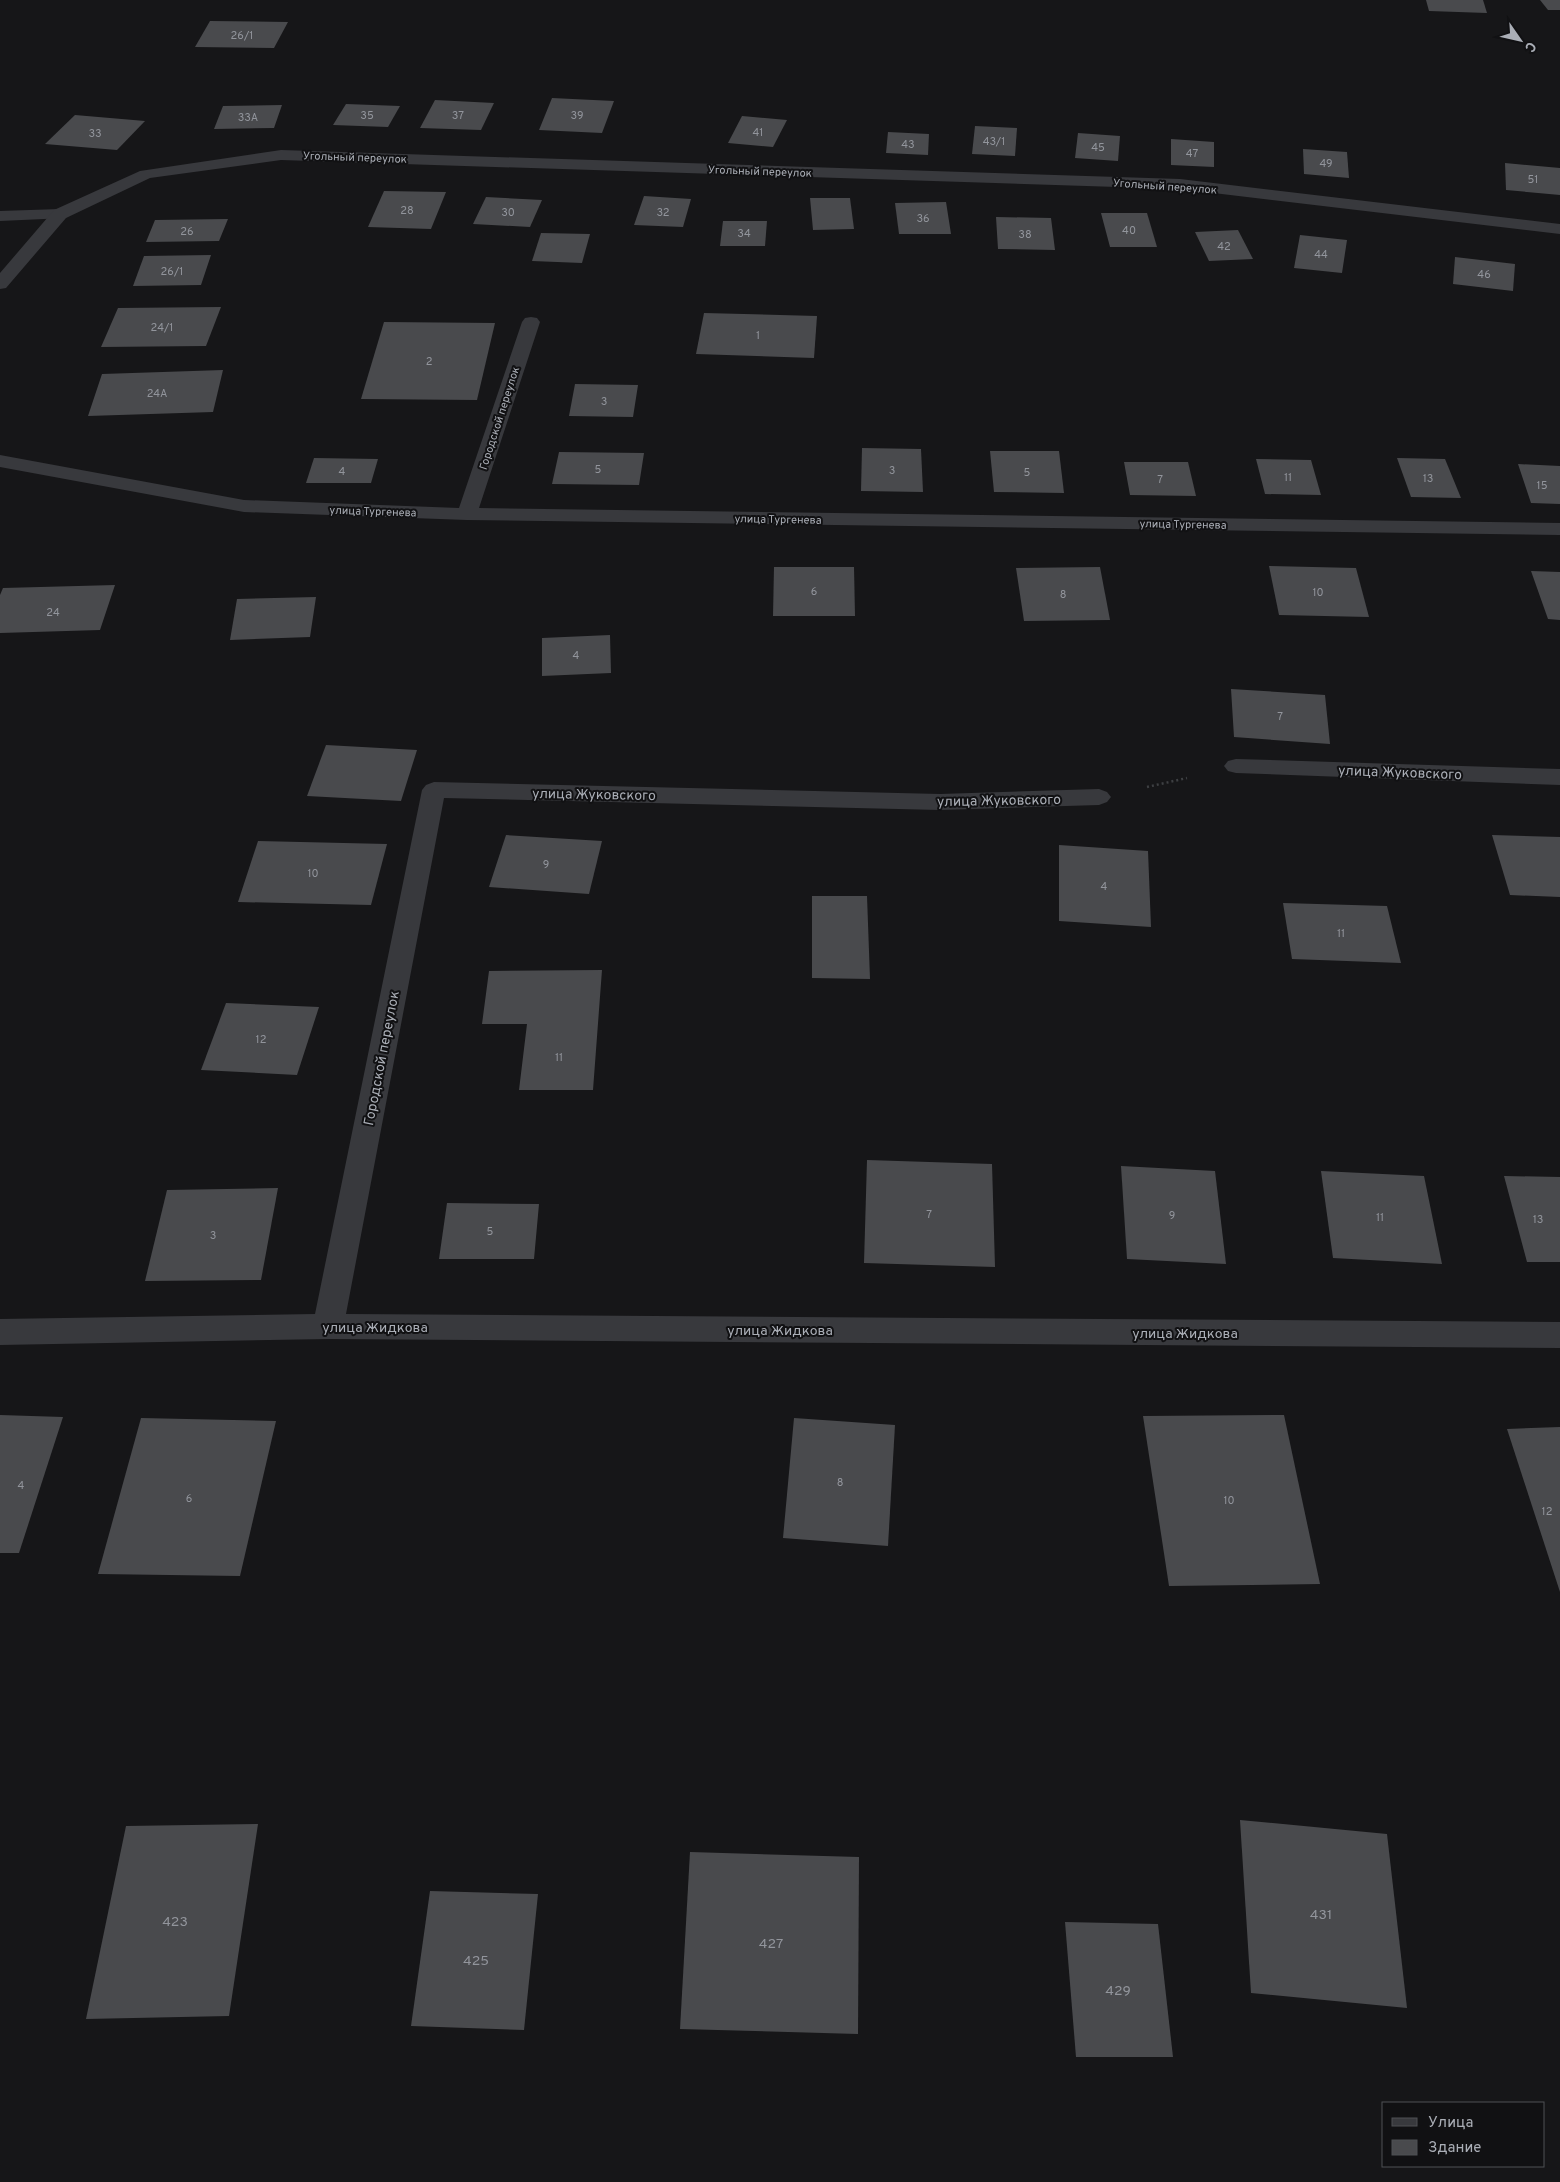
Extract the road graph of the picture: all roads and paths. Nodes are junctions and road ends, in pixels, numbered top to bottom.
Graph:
1 (60, 214) junction
2 (0, 216) edge
3 (1560, 229) edge
4 (0, 284) edge
5 (531, 322) dead end
6 (0, 462) edge
7 (467, 514) junction
8 (1560, 529) edge
9 (1236, 766) joint
10 (1560, 777) edge
11 (434, 790) joint
12 (1098, 797) joint
13 (328, 1326) junction
14 (0, 1332) edge
15 (1560, 1335) edge

1 - 2 street
1 - 3 street, Угольный переулок
1 - 4 street, Угольный переулок
5 - 7 street, Городской переулок
6 - 7 street, улица Тургенева
7 - 8 street, улица Тургенева
9 - 10 street, улица Жуковского
9 - 12 path
11 - 12 street, улица Жуковского
11 - 13 street, Городской переулок
13 - 14 street, улица Жидкова
13 - 15 street, улица Жидкова

